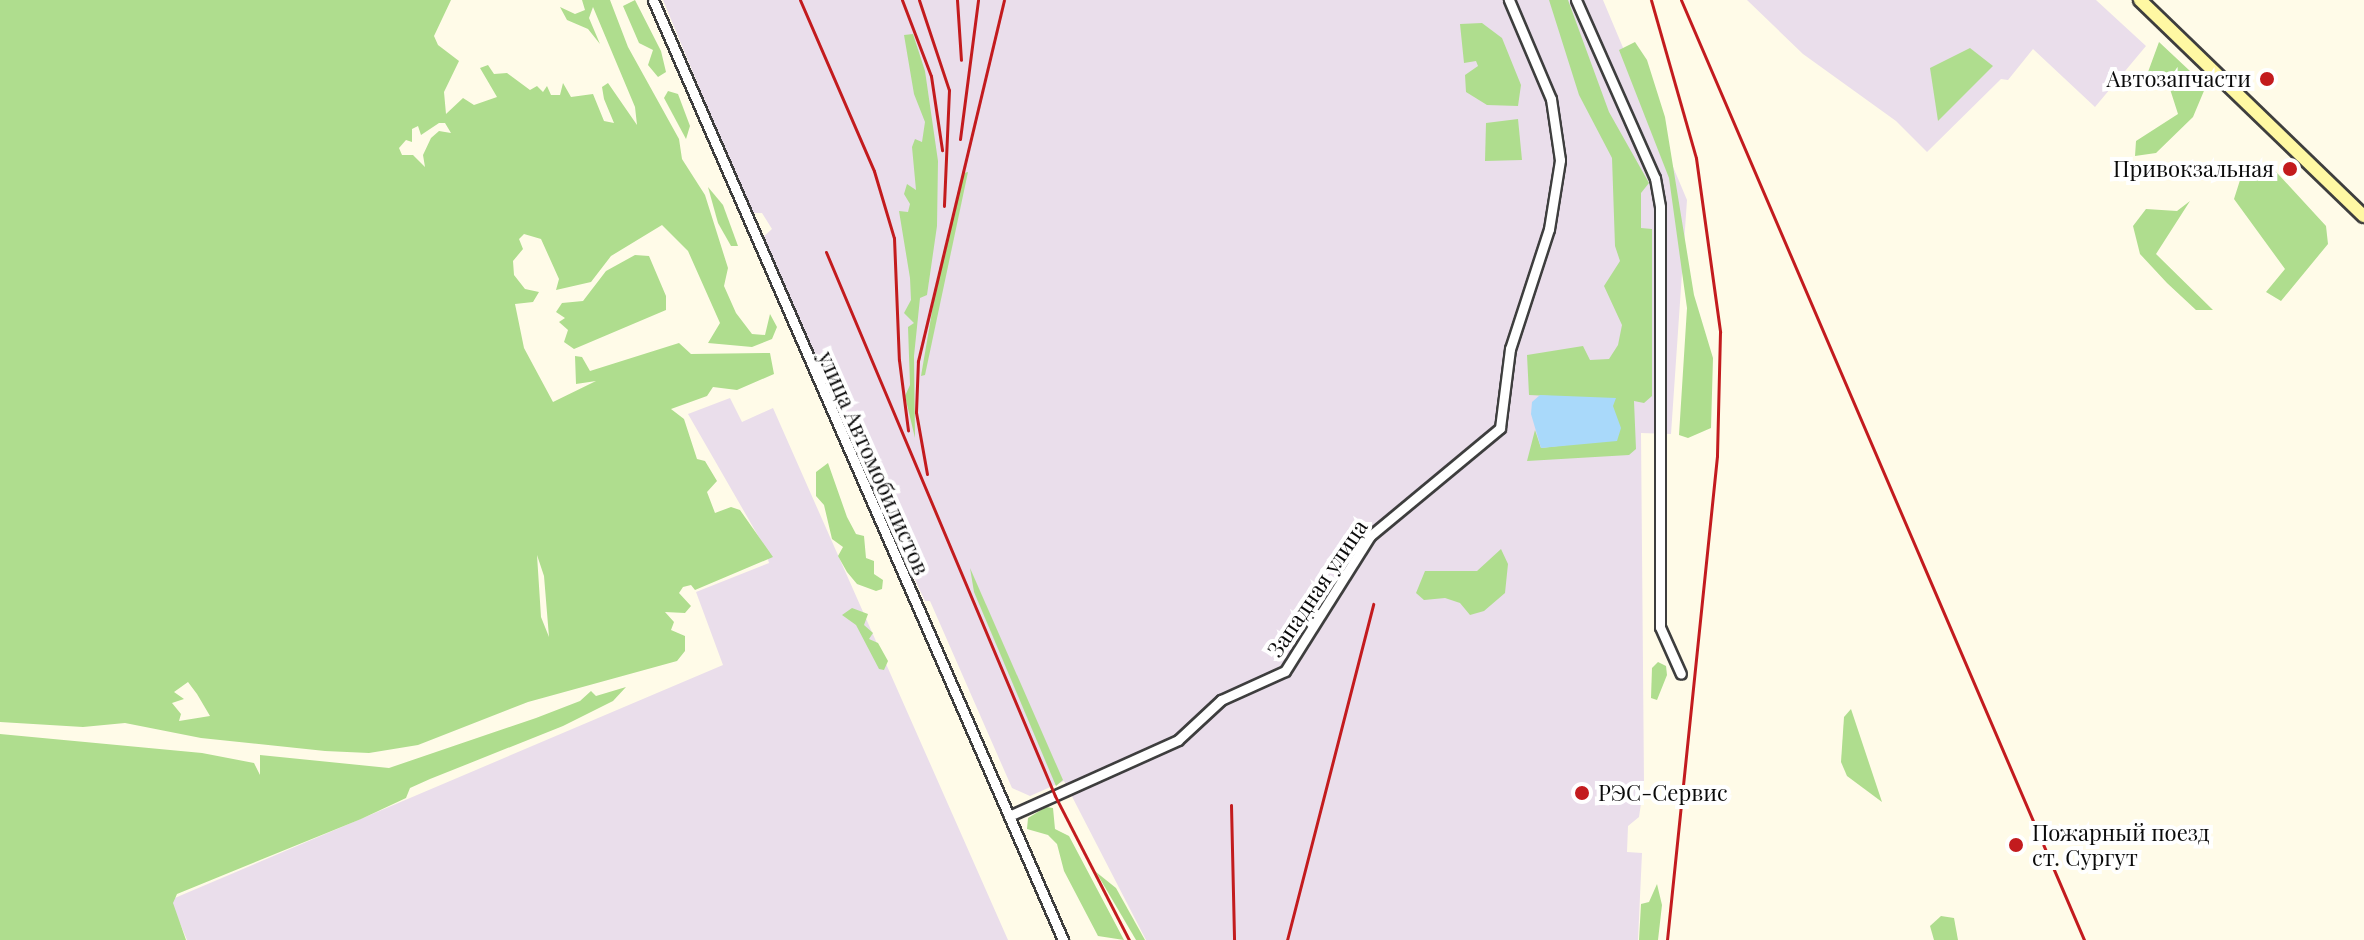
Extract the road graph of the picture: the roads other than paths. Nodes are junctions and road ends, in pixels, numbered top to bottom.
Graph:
1 (653, 0) edge
2 (1509, 0) edge
3 (1576, 0) edge
4 (2140, 0) edge
5 (2364, 216) edge
6 (1681, 674) dead end
7 (1009, 816) junction
8 (1063, 940) edge

1 - 7 street, улица Автомобилистов
2 - 7 street, Западная улица
3 - 6 street
4 - 5 street
7 - 8 street, улица Автомобилистов

